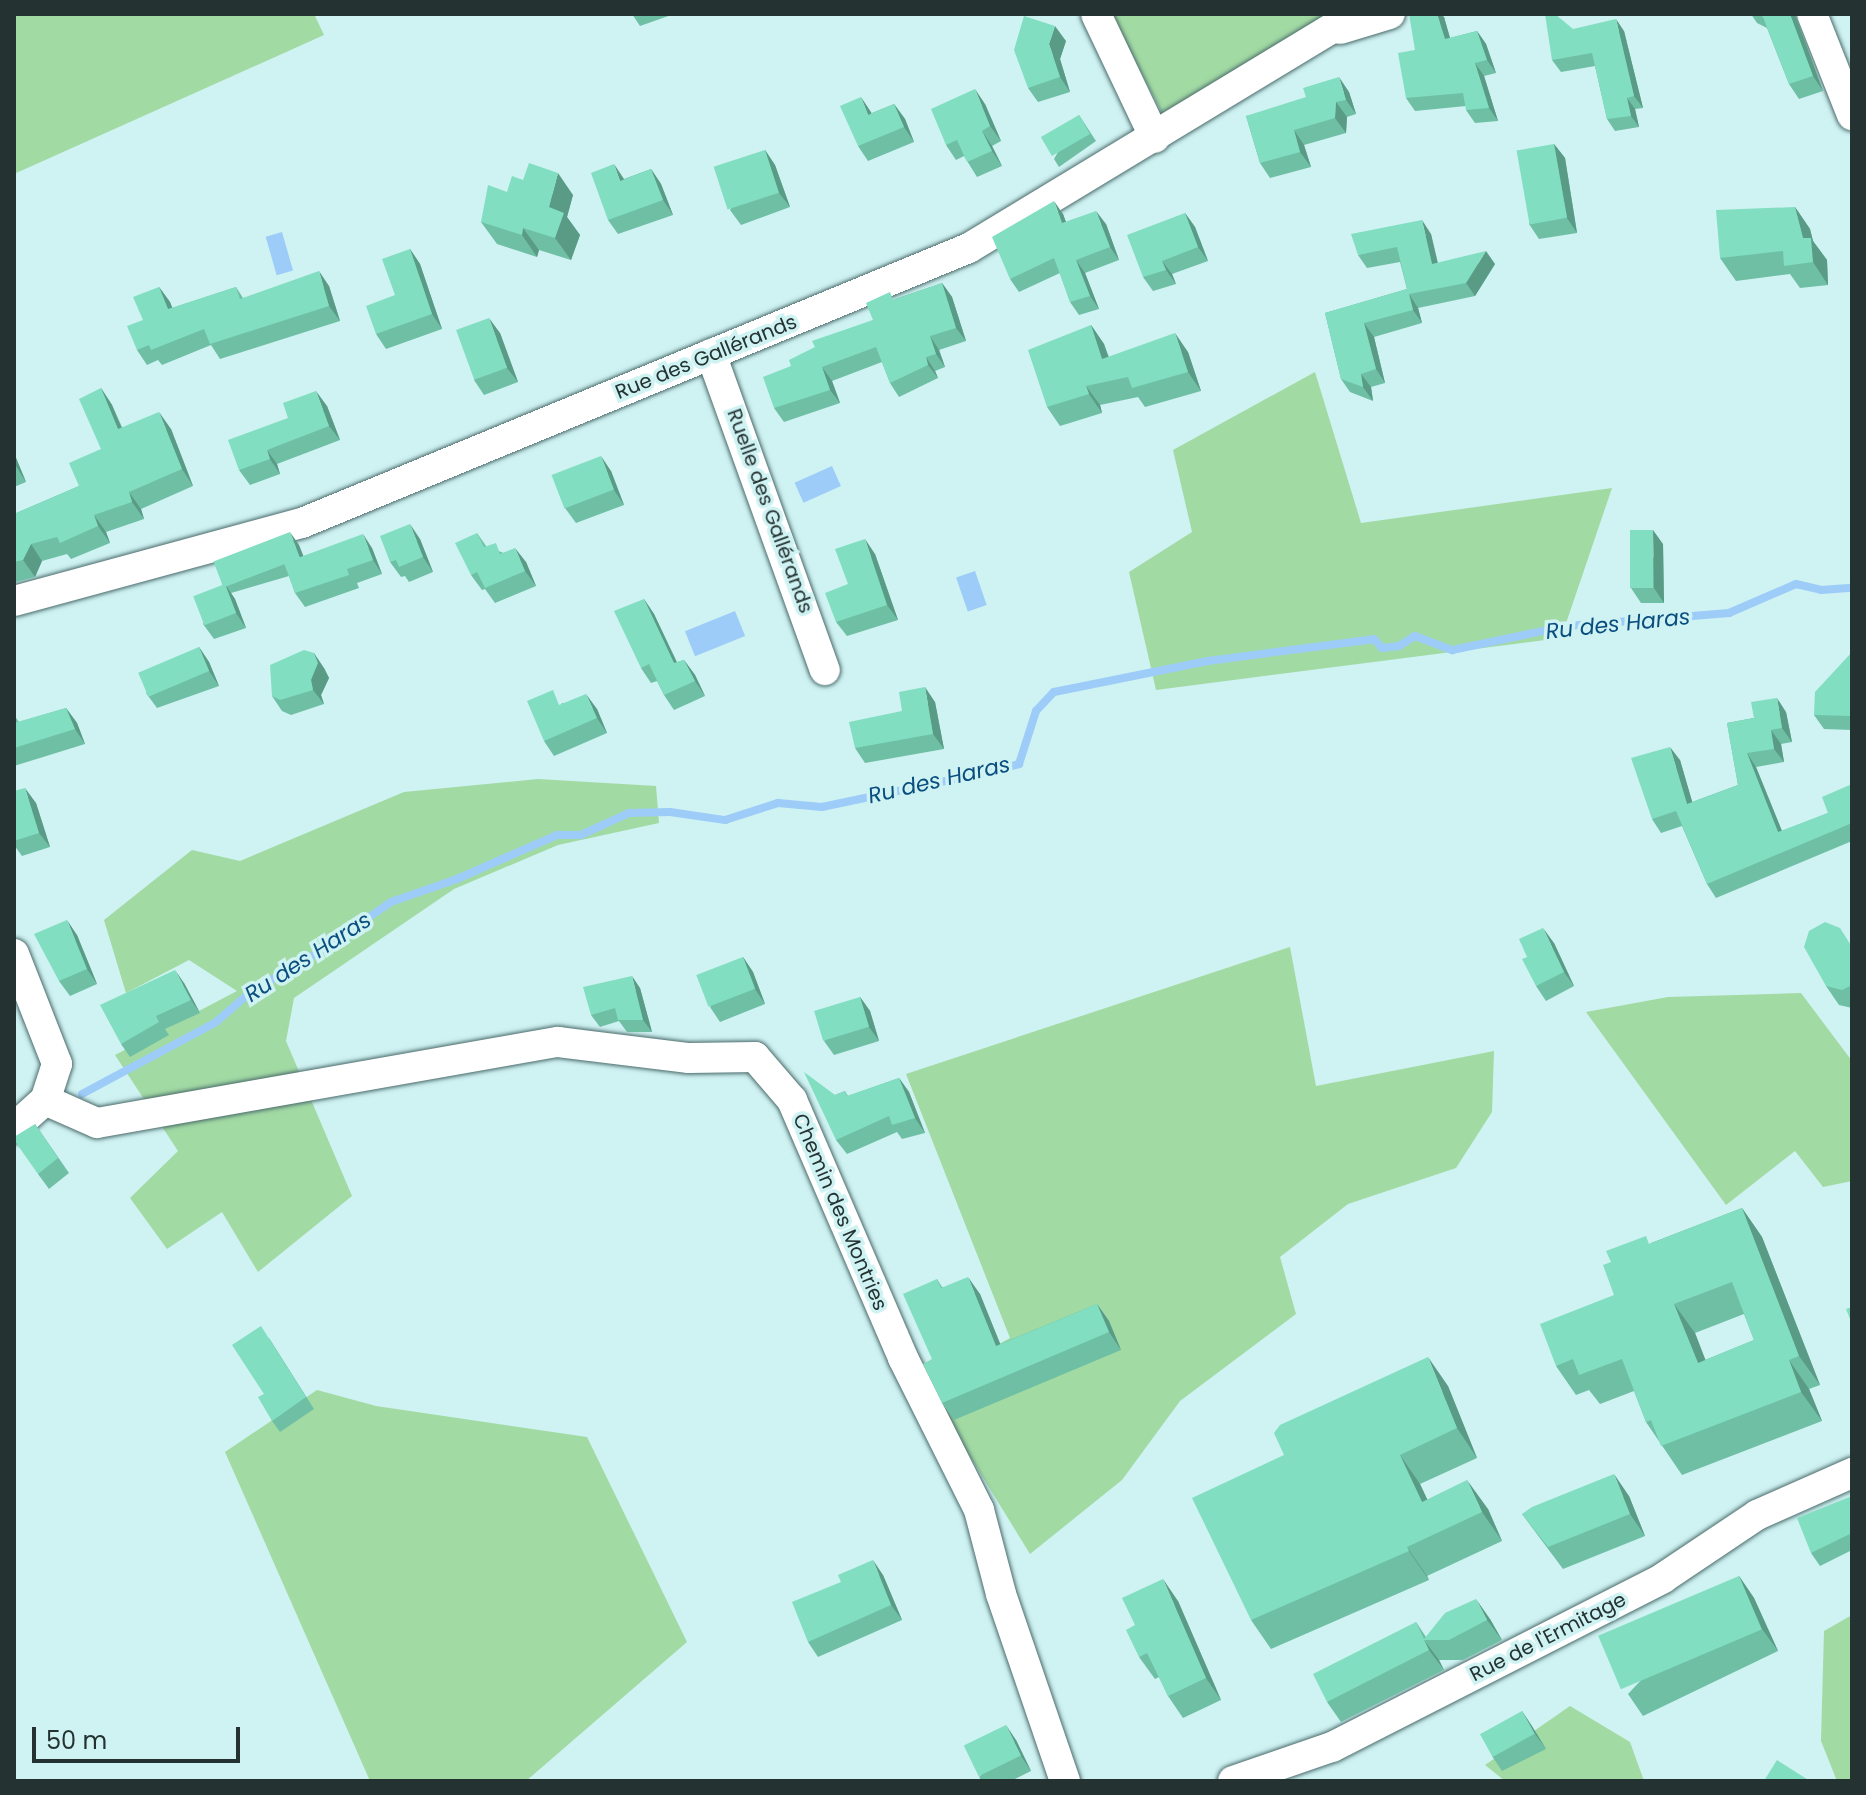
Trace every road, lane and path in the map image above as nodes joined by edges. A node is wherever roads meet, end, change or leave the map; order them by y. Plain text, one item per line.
1 (1096, 14) edge
2 (1356, 14) edge
3 (1390, 14) edge
4 (1812, 14) edge
5 (1322, 33) junction
6 (1852, 115) edge
7 (1155, 138) junction
8 (711, 354) junction
9 (14, 601) edge
10 (825, 670) dead end
11 (14, 954) edge
12 (45, 1100) junction
13 (14, 1128) edge
14 (1852, 1473) edge
15 (1065, 1781) edge
16 (1233, 1781) edge

1 - 7 street
2 - 5 street, Rue des Gallérands
3 - 5 street, Rue des Gallérands
4 - 6 street
5 - 7 street, Rue des Gallérands
7 - 8 street, Rue des Gallérands
8 - 9 street, Rue des Gallérands
8 - 10 street, Ruelle des Gallérands
11 - 12 street
12 - 13 street
12 - 15 street, Chemin des Montries
14 - 16 street, Rue de l'Ermitage

